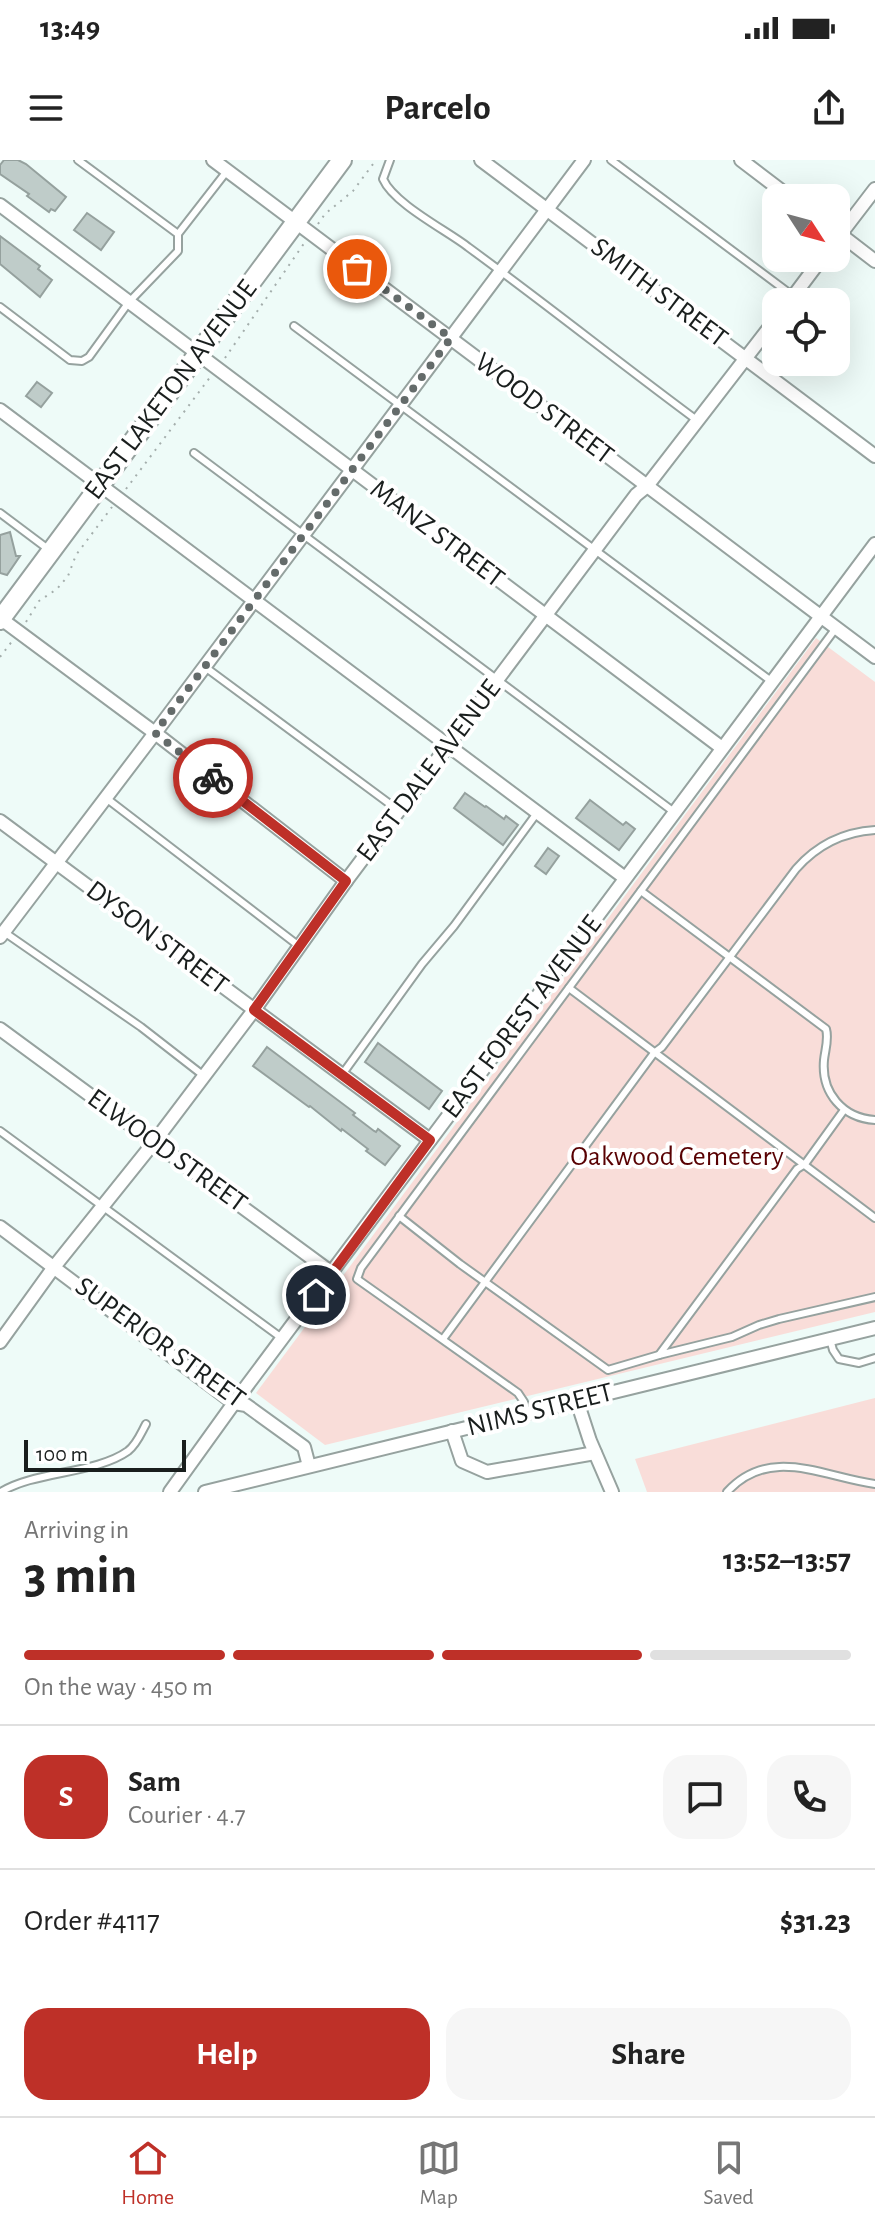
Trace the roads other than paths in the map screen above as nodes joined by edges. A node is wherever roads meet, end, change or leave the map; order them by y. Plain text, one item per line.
1 (78, 160) edge
2 (213, 160) edge
3 (342, 160) edge
4 (390, 160) edge
5 (481, 160) edge
6 (584, 160) edge
7 (611, 160) edge
8 (741, 160) edge
9 (227, 171) junction
10 (773, 184) edge
11 (875, 189) edge
12 (0, 205) edge
13 (547, 209) junction
14 (850, 219) edge
15 (295, 222) junction
16 (178, 234) junction
17 (850, 244) edge
18 (875, 261) edge
19 (500, 272) junction
20 (811, 272) edge
21 (777, 288) edge
22 (799, 288) edge
23 (129, 302) junction
24 (0, 307) edge
25 (294, 326) dead end
26 (451, 338) junction
27 (762, 338) edge
28 (199, 354) junction
29 (746, 359) junction
30 (401, 405) junction
31 (0, 410) edge
32 (698, 421) junction
33 (194, 453) dead end
34 (875, 456) edge
35 (352, 470) junction
36 (100, 486) junction
37 (647, 486) junction
38 (0, 513) edge
39 (304, 535) junction
40 (875, 544) edge
41 (595, 550) junction
42 (51, 551) junction
43 (254, 602) junction
44 (546, 616) junction
45 (820, 616) junction
46 (0, 619) edge
47 (836, 628) junction
48 (875, 657) edge
49 (205, 667) junction
50 (497, 681) junction
51 (771, 681) junction
52 (155, 733) junction
53 (447, 747) junction
54 (722, 748) junction
55 (106, 798) junction
56 (399, 811) junction
57 (674, 812) junction
58 (537, 813) junction
59 (0, 821) edge
60 (875, 830) edge
61 (57, 863) junction
62 (625, 878) junction
63 (346, 881) junction
64 (641, 891) junction
65 (2, 934) edge
66 (299, 946) junction
67 (729, 957) junction
68 (569, 988) junction
69 (254, 1010) junction
70 (0, 1029) edge
71 (654, 1053) junction
72 (204, 1076) junction
73 (341, 1076) junction
74 (844, 1110) junction
75 (875, 1120) edge
76 (0, 1131) edge
77 (430, 1140) junction
78 (155, 1141) junction
79 (805, 1164) junction
80 (103, 1206) junction
81 (399, 1216) junction
82 (875, 1218) edge
83 (0, 1227) edge
84 (54, 1267) junction
85 (332, 1273) junction
86 (484, 1281) junction
87 (875, 1297) edge
88 (875, 1328) edge
89 (1, 1337) edge
90 (283, 1339) junction
91 (443, 1339) junction
92 (830, 1339) junction
93 (659, 1355) junction
94 (875, 1358) edge
95 (577, 1401) junction
96 (234, 1403) junction
97 (527, 1413) junction
98 (146, 1424) dead end
99 (452, 1431) junction
100 (595, 1453) junction
101 (309, 1466) junction
102 (875, 1484) edge
103 (1, 1492) edge
104 (170, 1492) edge
105 (205, 1492) edge
106 (612, 1492) edge
107 (727, 1492) edge

1 - 16 lane
2 - 9 street, WOOD STREET
3 - 15 main road, EAST LAKETON AVENUE
4 - 19 lane
5 - 13 street, SMITH STREET
6 - 13 street
7 - 21 lane
8 - 10 street
9 - 15 street, WOOD STREET
9 - 16 lane
11 - 14 street
12 - 23 street, MANZ STREET
13 - 19 street
13 - 29 street, SMITH STREET
15 - 26 street, WOOD STREET
15 - 28 main road, EAST LAKETON AVENUE
16 - 23 lane
17 - 18 street
19 - 26 street
19 - 32 lane
20 - 22 street
23 - 24 lane
23 - 28 street, MANZ STREET
25 - 30 lane
26 - 30 street
26 - 37 street, WOOD STREET
27 - 29 street, EAST DALE AVENUE
28 - 35 street, MANZ STREET
28 - 36 main road, EAST LAKETON AVENUE
29 - 32 street, EAST DALE AVENUE
29 - 34 street, SMITH STREET
30 - 35 street
30 - 41 lane
31 - 36 street
32 - 37 street, EAST DALE AVENUE
33 - 39 lane
35 - 39 street
35 - 44 street, MANZ STREET
36 - 42 main road, EAST LAKETON AVENUE
36 - 43 street
37 - 41 street, EAST DALE AVENUE
37 - 45 street, WOOD STREET
38 - 42 lane
39 - 43 street
39 - 50 lane
40 - 45 street, EAST FOREST AVENUE
41 - 44 street, EAST DALE AVENUE
41 - 51 lane
42 - 46 main road, EAST LAKETON AVENUE
43 - 49 street
43 - 53 street
44 - 50 street, EAST DALE AVENUE
44 - 54 street, MANZ STREET
45 - 47 street, WOOD STREET
45 - 51 street, EAST FOREST AVENUE
46 - 52 street
47 - 48 street, WOOD STREET
47 - 64 lane
49 - 52 street
49 - 56 lane
50 - 53 street, EAST DALE AVENUE
50 - 57 lane
51 - 54 street, EAST FOREST AVENUE
52 - 55 street
52 - 63 street
53 - 56 street, EAST DALE AVENUE
53 - 58 street
54 - 57 street, EAST FOREST AVENUE
55 - 61 street
55 - 66 lane
56 - 63 street, EAST DALE AVENUE
57 - 62 street, EAST FOREST AVENUE
58 - 62 street
58 - 73 lane
59 - 61 street, DYSON STREET
60 - 67 lane
61 - 65 street
61 - 69 street, DYSON STREET
62 - 77 street, EAST FOREST AVENUE
63 - 66 street, EAST DALE AVENUE
64 - 67 lane
64 - 68 lane
65 - 72 lane
66 - 69 street, EAST DALE AVENUE
67 - 71 lane
67 - 74 lane
68 - 71 lane
68 - 81 lane
69 - 72 street, EAST DALE AVENUE
69 - 73 street, DYSON STREET
70 - 78 street, ELWOOD STREET
71 - 79 lane
71 - 86 lane
72 - 78 street, EAST DALE AVENUE
73 - 77 street, DYSON STREET
74 - 75 lane
74 - 79 lane
76 - 80 lane
77 - 85 street, EAST FOREST AVENUE
78 - 80 street, EAST DALE AVENUE
78 - 85 street, ELWOOD STREET
79 - 82 lane
79 - 93 lane
80 - 84 street, EAST DALE AVENUE
80 - 90 lane
81 - 86 lane
81 - 91 lane
83 - 84 street, SUPERIOR STREET
84 - 89 street, EAST DALE AVENUE
84 - 96 street, SUPERIOR STREET
85 - 90 street, EAST FOREST AVENUE
86 - 91 lane
86 - 93 lane
87 - 93 lane
88 - 92 street, NIMS STREET
90 - 96 street, EAST FOREST AVENUE
91 - 97 lane
92 - 94 lane
92 - 95 street, NIMS STREET
95 - 97 street, NIMS STREET
95 - 100 street
96 - 101 street, SUPERIOR STREET
96 - 104 street, EAST FOREST AVENUE
97 - 99 street, NIMS STREET
98 - 103 lane
99 - 100 street
99 - 101 street, NIMS STREET
100 - 106 street
101 - 105 street, NIMS STREET
102 - 107 lane

